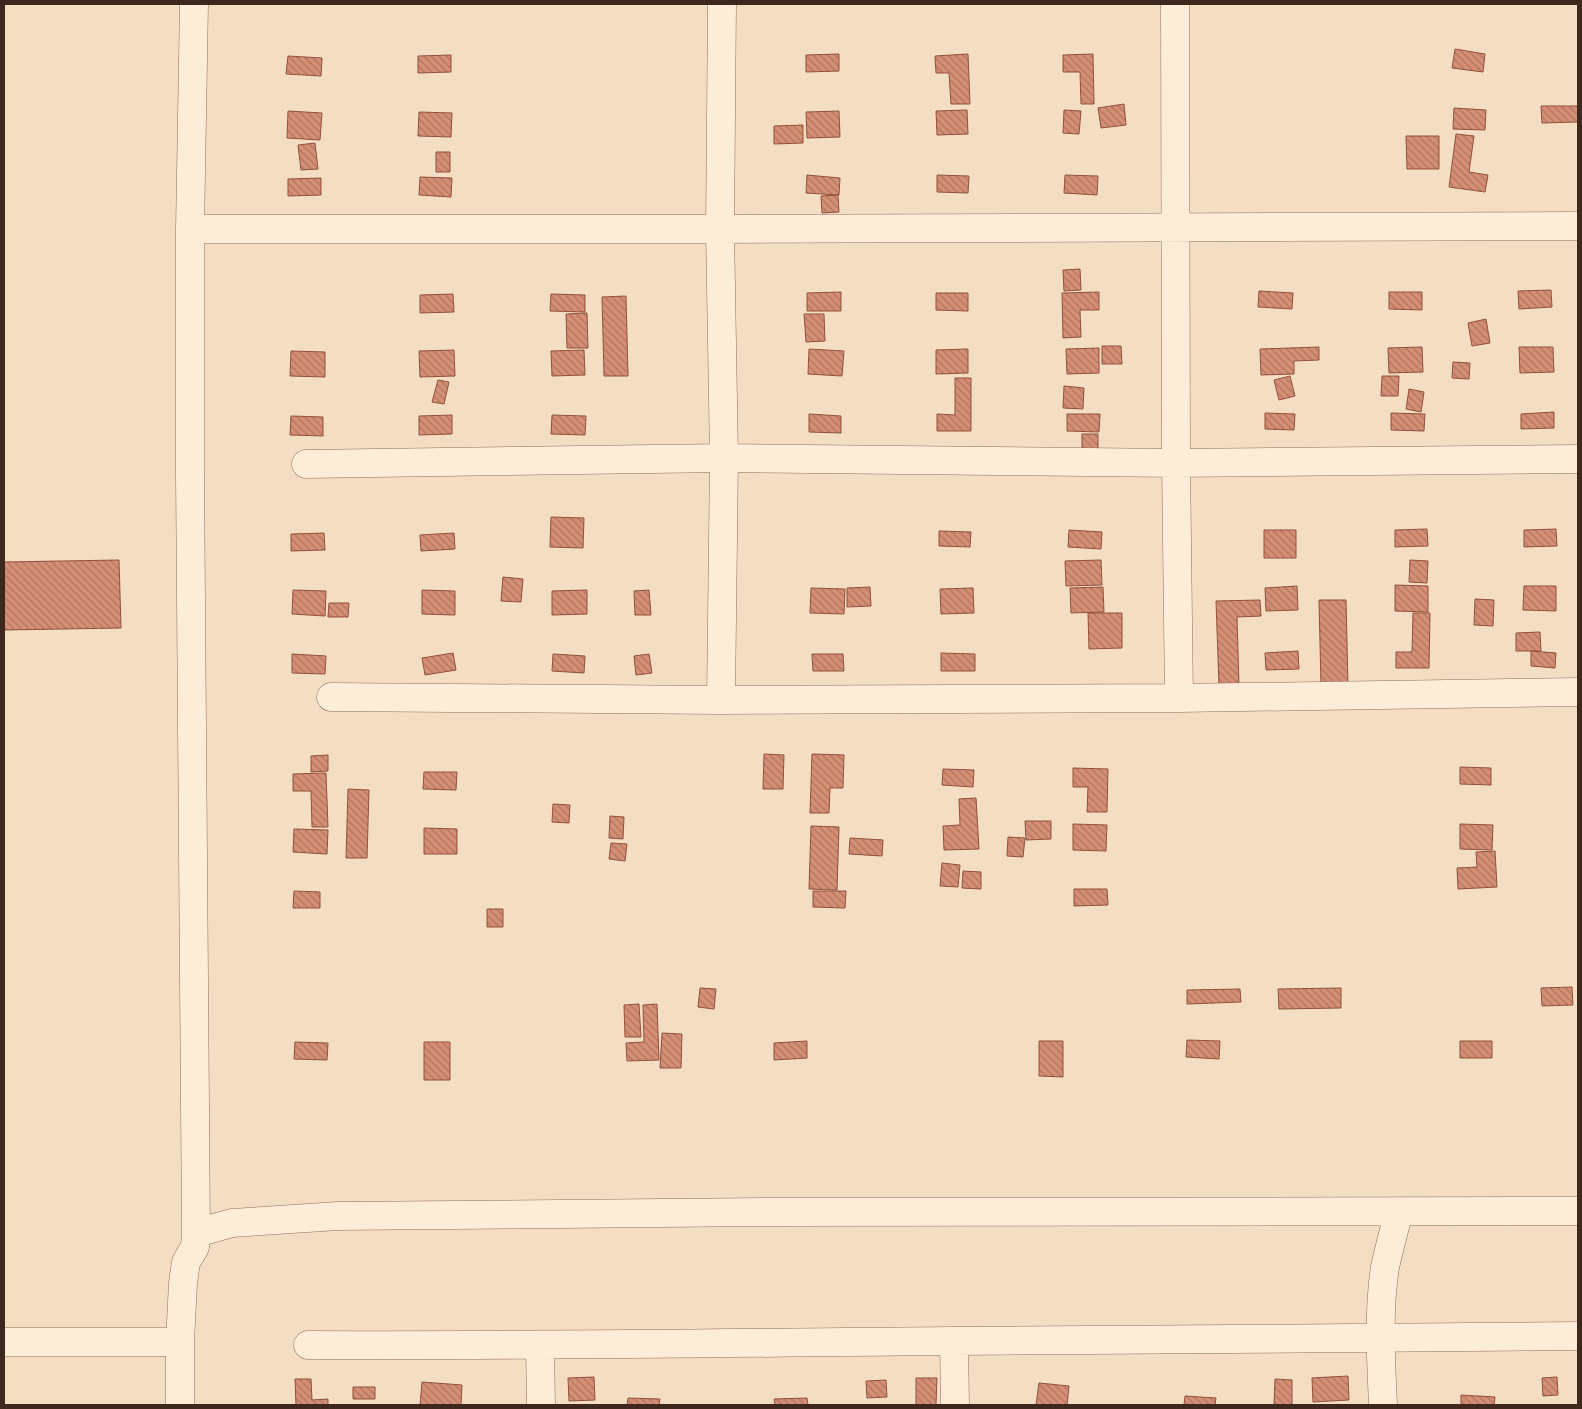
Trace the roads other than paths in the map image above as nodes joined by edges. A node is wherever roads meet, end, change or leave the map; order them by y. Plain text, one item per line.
1 (194, 4) edge
2 (722, 4) edge
3 (1175, 4) edge
4 (1578, 226) edge
5 (1175, 227) junction
6 (190, 229) junction
7 (720, 229) junction
8 (724, 458) junction
9 (1578, 459) edge
10 (1176, 463) junction
11 (306, 464) dead end
12 (1578, 692) edge
13 (331, 697) dead end
14 (1180, 698) junction
15 (721, 700) junction
16 (1578, 1211) edge
17 (1399, 1212) junction
18 (196, 1232) junction
19 (1578, 1336) edge
20 (1381, 1339) junction
21 (954, 1341) junction
22 (4, 1342) edge
23 (180, 1342) junction
24 (308, 1346) dead end
25 (540, 1346) junction
26 (180, 1405) edge
27 (541, 1405) edge
28 (955, 1405) edge
29 (1383, 1405) edge

1 - 6 street
2 - 7 street
3 - 5 street
4 - 5 street
5 - 7 street
5 - 10 street
6 - 7 street
6 - 18 street
7 - 8 street
8 - 10 street
8 - 11 street
8 - 15 street
9 - 10 street
10 - 14 street
12 - 14 street
13 - 15 street
14 - 15 street
16 - 17 street
17 - 18 street
17 - 20 street
18 - 23 street
19 - 20 street
20 - 21 street
20 - 29 street
21 - 25 street
21 - 28 street
22 - 23 street
23 - 26 street
24 - 25 street
25 - 27 street

